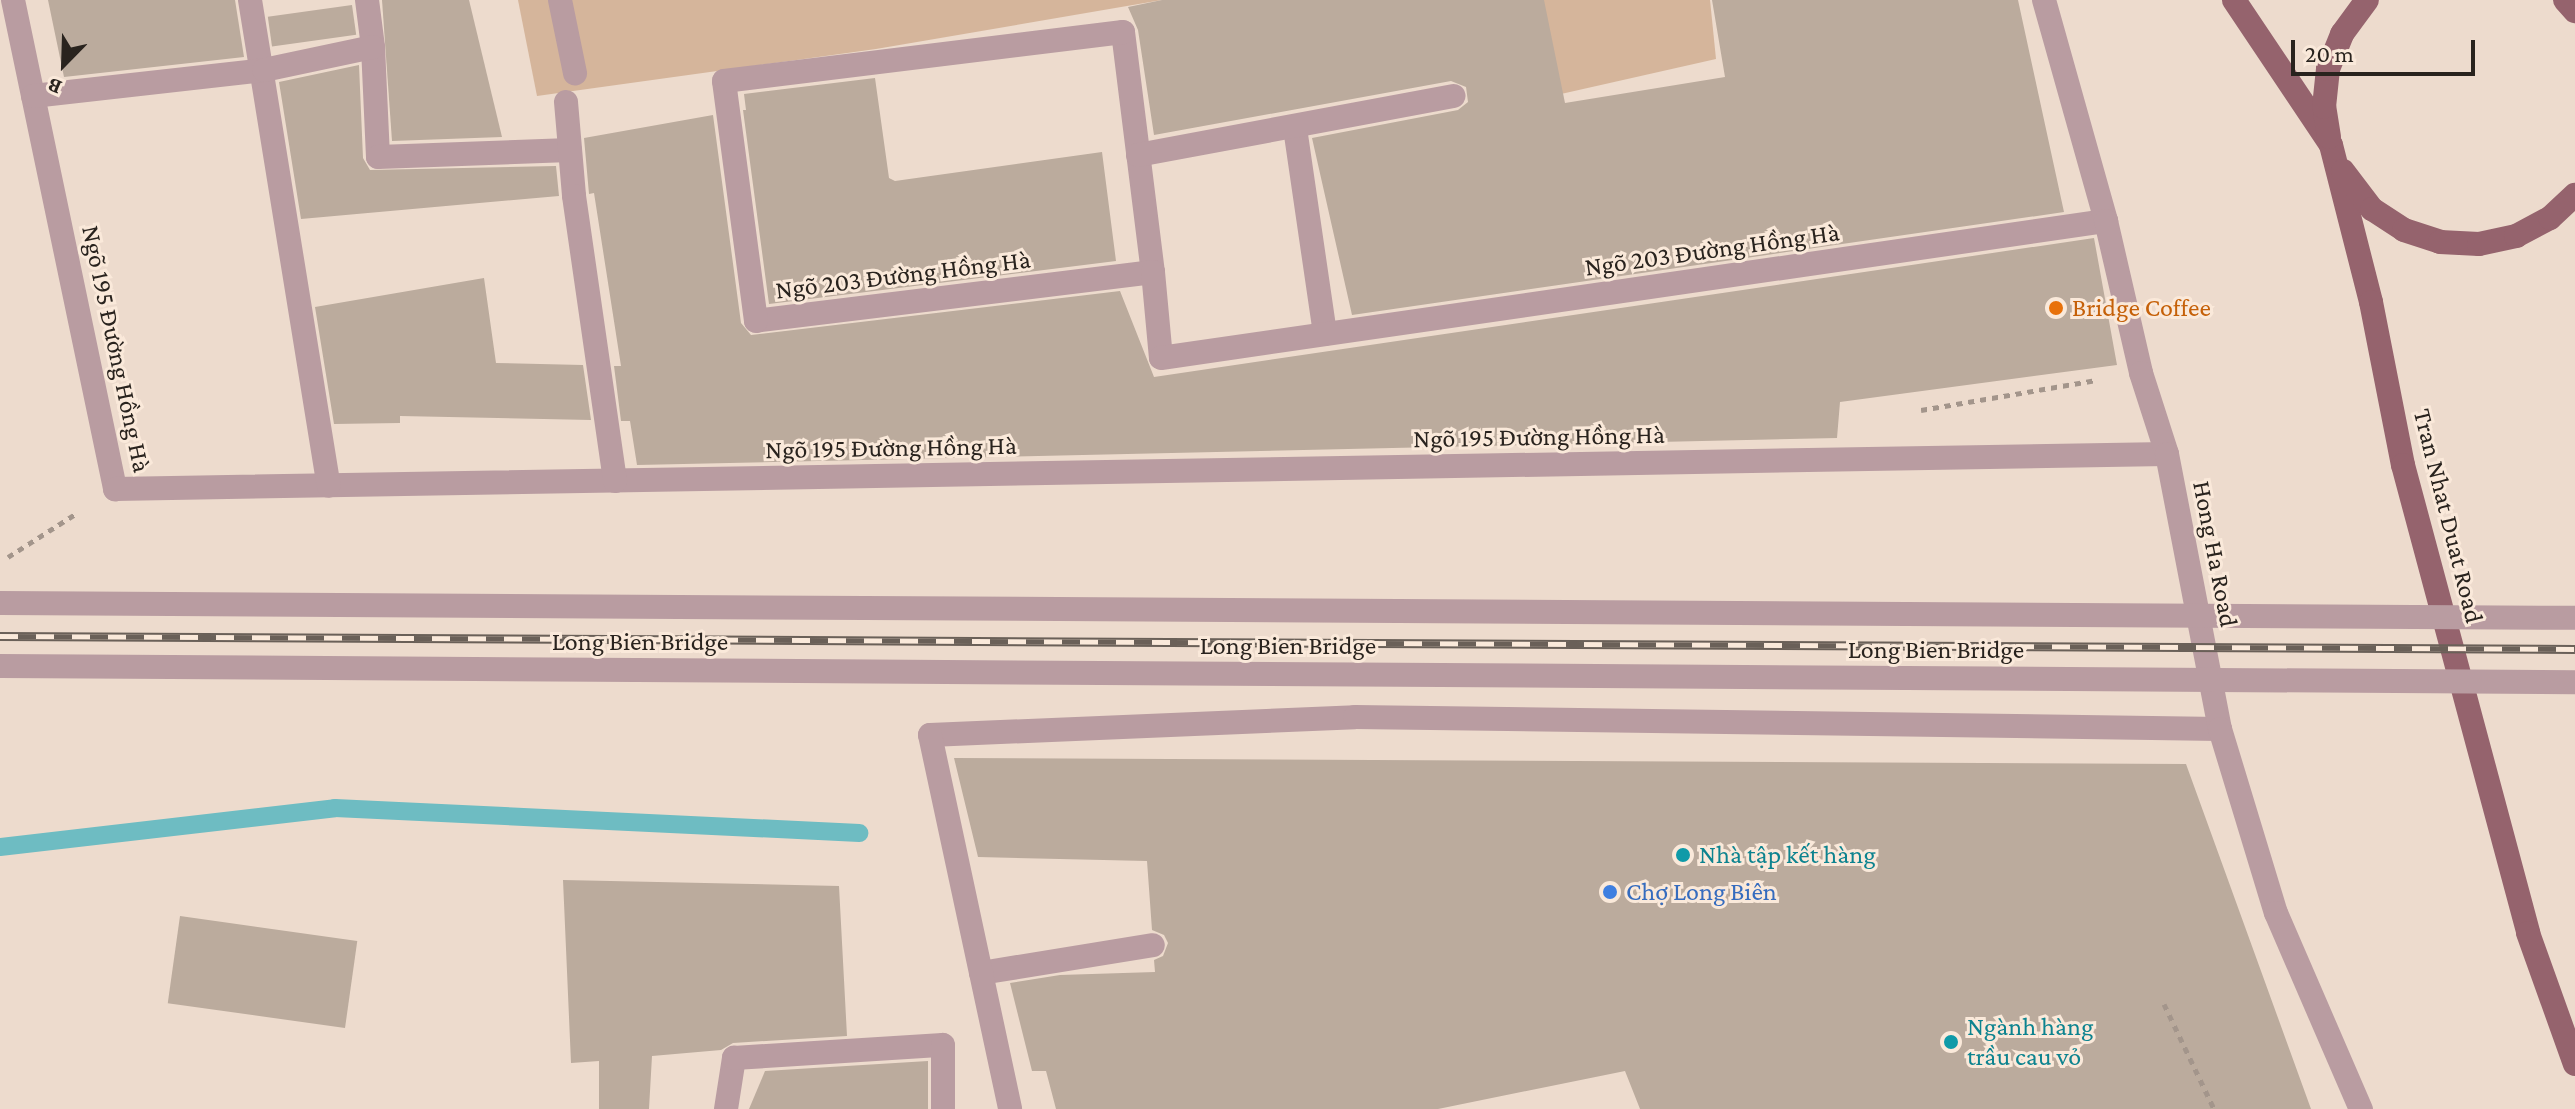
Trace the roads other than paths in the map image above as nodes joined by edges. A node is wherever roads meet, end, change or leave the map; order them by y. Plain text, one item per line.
1 (13, 0) edge
2 (250, 0) edge
3 (367, 0) edge
4 (560, 0) edge
5 (2044, 0) edge
6 (2234, 0) edge
7 (2367, 0) edge
8 (2565, 0) edge
9 (2575, 11) edge
10 (373, 47) junction
11 (264, 70) junction
12 (575, 73) dead end
13 (33, 96) junction
14 (1454, 96) dead end
15 (566, 102) dead end
16 (1295, 128) junction
17 (2331, 145) junction
18 (570, 150) junction
19 (1138, 155) junction
20 (2575, 195) edge
21 (2106, 221) junction
22 (1153, 272) junction
23 (1325, 334) junction
24 (2167, 454) junction
25 (615, 481) junction
26 (329, 486) junction
27 (0, 603) edge
28 (2575, 618) edge
29 (0, 666) edge
30 (2575, 682) edge
31 (2220, 729) junction
32 (1153, 945) dead end
33 (981, 973) junction
34 (2575, 1064) edge
35 (726, 1109) edge
36 (943, 1109) edge
37 (1010, 1109) edge
38 (2361, 1109) edge

1 - 13 street, Ngõ 195 Đường Hồng Hà
2 - 11 street
3 - 10 street
4 - 12 street
5 - 21 street, Hong Ha Road
6 - 17 main road, Tran Nhat Duat Road
7 - 17 main road
8 - 9 main road
10 - 11 street
10 - 18 street
11 - 13 street
11 - 26 street
13 - 26 street, Ngõ 195 Đường Hồng Hà
14 - 16 street
15 - 18 street
16 - 19 street
16 - 23 street
17 - 20 main road
17 - 34 main road, Tran Nhat Duat Road
18 - 25 street
19 - 22 street, Ngõ 203 Đường Hồng Hà
19 - 22 street, Ngõ 203 Đường Hồng Hà
21 - 23 street, Ngõ 203 Đường Hồng Hà
21 - 24 street, Hong Ha Road
22 - 23 street, Ngõ 203 Đường Hồng Hà
24 - 25 street, Ngõ 195 Đường Hồng Hà
24 - 31 street, Hong Ha Road
25 - 26 street, Ngõ 195 Đường Hồng Hà
27 - 28 street, Long Bien Bridge, bridge
29 - 30 street, Long Bien Bridge, bridge
31 - 33 street
31 - 38 street, Hong Ha Road
32 - 33 street
33 - 37 street
35 - 36 street

